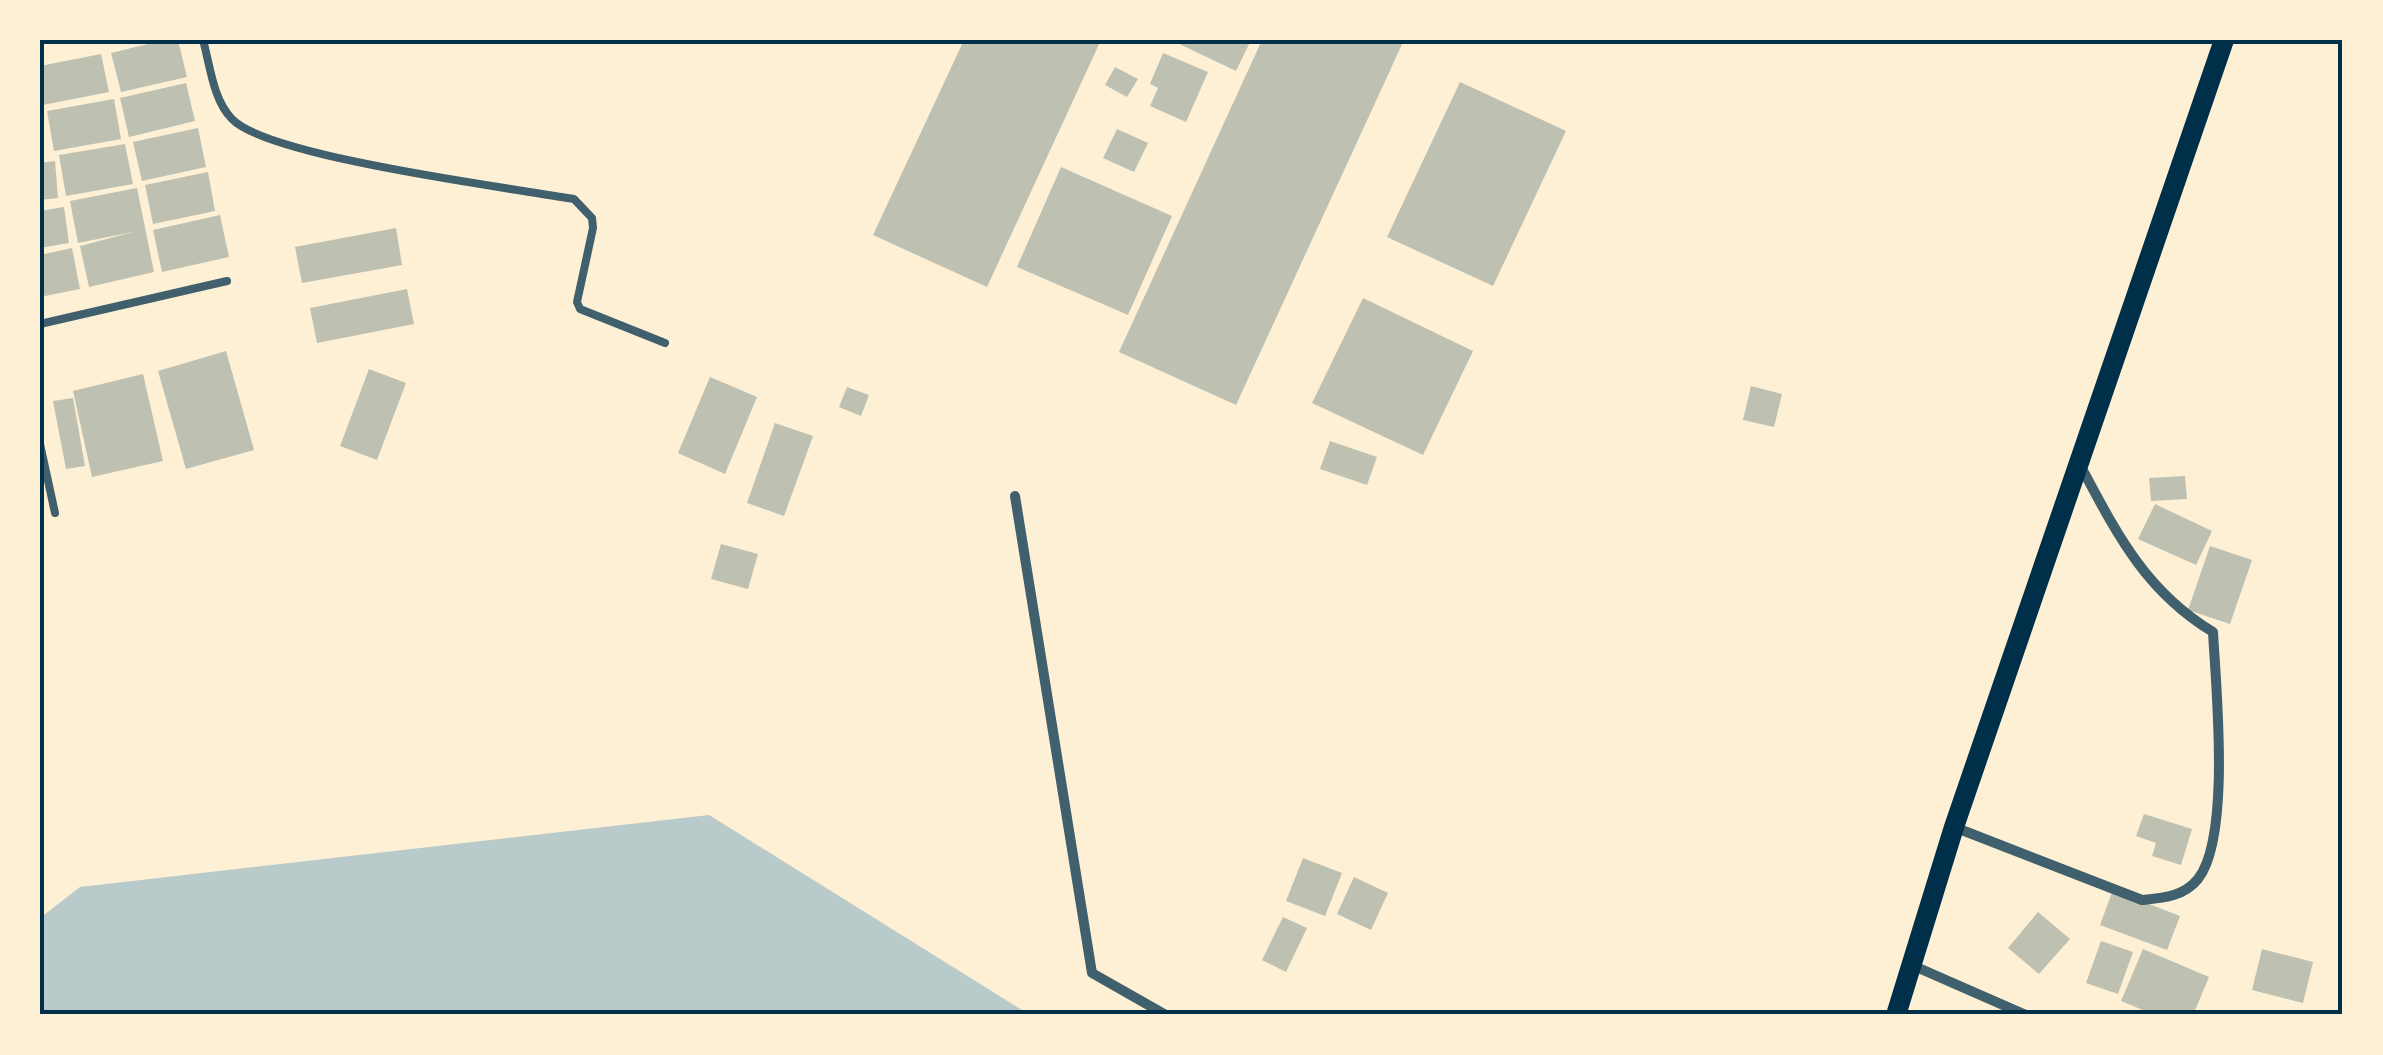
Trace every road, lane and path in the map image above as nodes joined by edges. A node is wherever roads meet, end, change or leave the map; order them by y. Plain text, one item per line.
1 (203, 40) edge
2 (2224, 40) edge
3 (227, 281) dead end
4 (40, 324) edge
5 (665, 343) dead end
6 (40, 444) edge
7 (2079, 463) junction
8 (1015, 496) dead end
9 (55, 513) dead end
10 (1954, 827) junction
11 (1914, 966) junction
12 (1166, 1015) edge
13 (1896, 1015) edge
14 (2026, 1015) edge

1 - 5 lane
2 - 7 main road
3 - 4 lane
6 - 9 lane
7 - 10 main road
7 - 10 street
8 - 12 street
10 - 11 main road
11 - 13 main road
11 - 14 street

